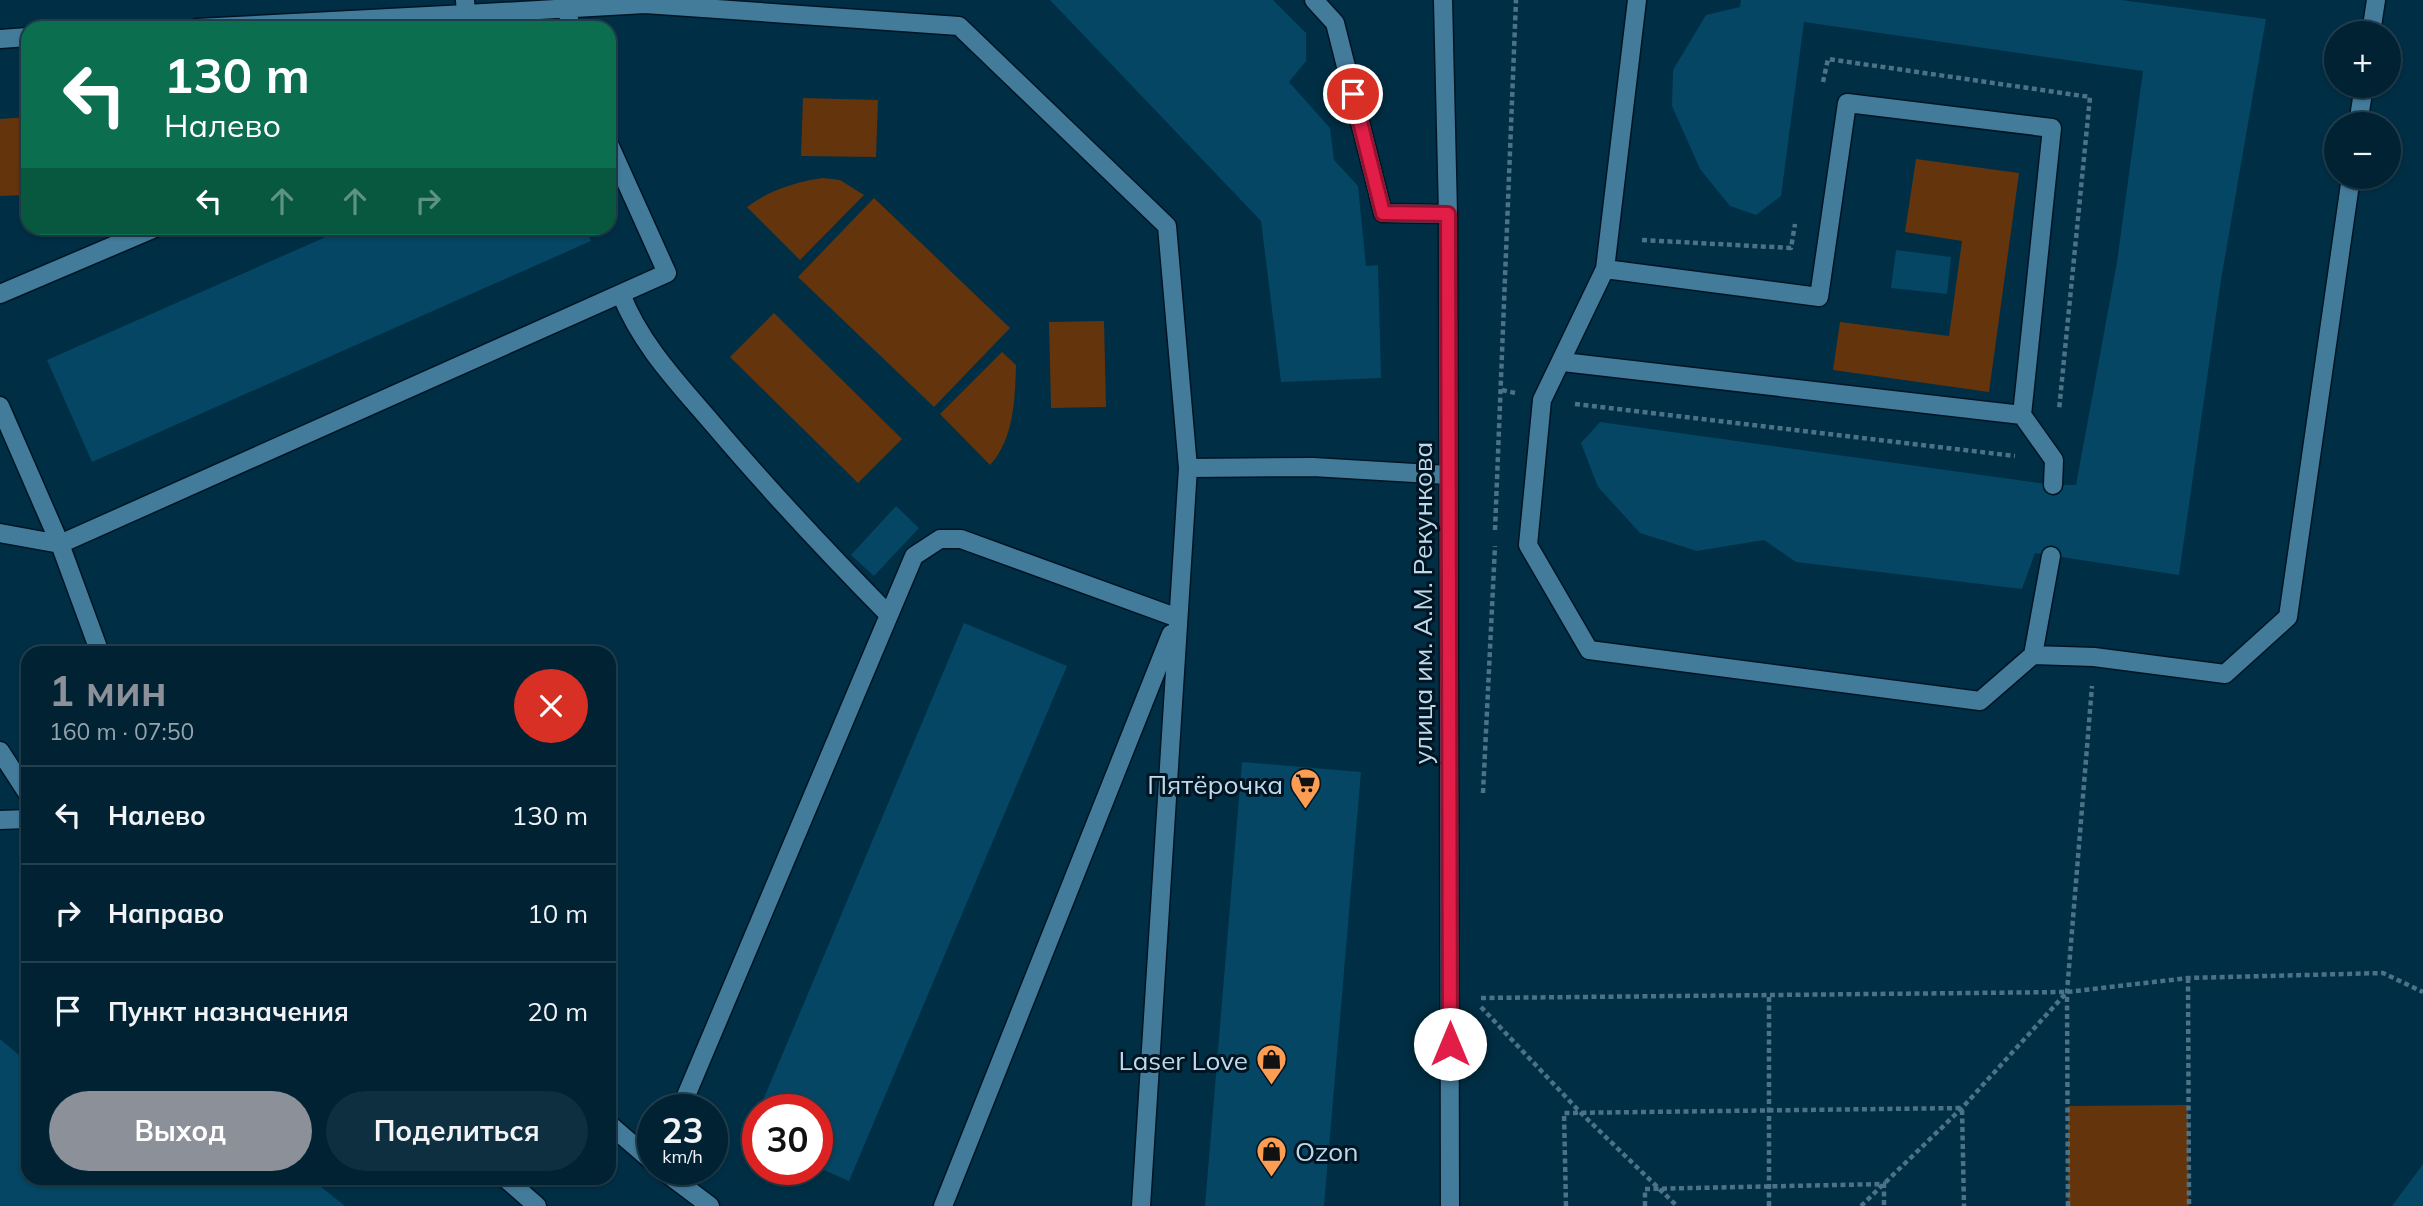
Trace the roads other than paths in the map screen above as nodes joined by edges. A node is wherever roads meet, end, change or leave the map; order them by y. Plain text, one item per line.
1 (1314, 0) edge
2 (1443, 0) edge
3 (1637, 0) edge
4 (2376, 0) edge
5 (645, 2) edge
6 (570, 6) junction
7 (465, 7) edge
8 (286, 21) edge
9 (569, 21) edge
10 (2373, 21) edge
11 (21, 38) edge
12 (0, 39) edge
13 (616, 160) edge
14 (2349, 189) edge
15 (1448, 214) junction
16 (139, 235) edge
17 (1605, 269) junction
18 (621, 294) junction
19 (0, 295) edge
20 (1563, 362) junction
21 (0, 407) edge
22 (2022, 415) junction
23 (1188, 468) junction
24 (1448, 474) junction
25 (2053, 485) dead end
26 (0, 533) edge
27 (60, 544) junction
28 (2050, 556) dead end
29 (888, 614) junction
30 (1178, 618) junction
31 (97, 646) edge
32 (2033, 655) junction
33 (0, 751) edge
34 (21, 783) edge
35 (21, 819) edge
36 (0, 820) edge
37 (687, 1094) edge
38 (616, 1130) edge
39 (637, 1148) edge
40 (513, 1185) edge
41 (682, 1185) edge
42 (537, 1206) edge
43 (710, 1206) edge
44 (943, 1206) edge
45 (1141, 1206) edge
46 (1450, 1206) edge

1 - 15 street
2 - 15 street, улица им. А.М. Рекункова
3 - 17 street
4 - 10 street
5 - 6 street
5 - 23 street
6 - 7 street
6 - 9 street
7 - 8 street
11 - 12 street
13 - 18 street
14 - 32 street
15 - 24 street, улица им. А.М. Рекункова
16 - 19 street
17 - 20 street
17 - 22 street
18 - 27 street
18 - 29 street
20 - 22 street
20 - 32 street
21 - 27 street
22 - 25 street
23 - 24 street
23 - 30 street
24 - 46 street, улица им. А.М. Рекункова
26 - 27 street
27 - 31 street
28 - 32 street
29 - 30 street
29 - 37 street
30 - 44 street
30 - 45 street
33 - 34 street
35 - 36 street
38 - 39 street
40 - 42 street
41 - 43 street

